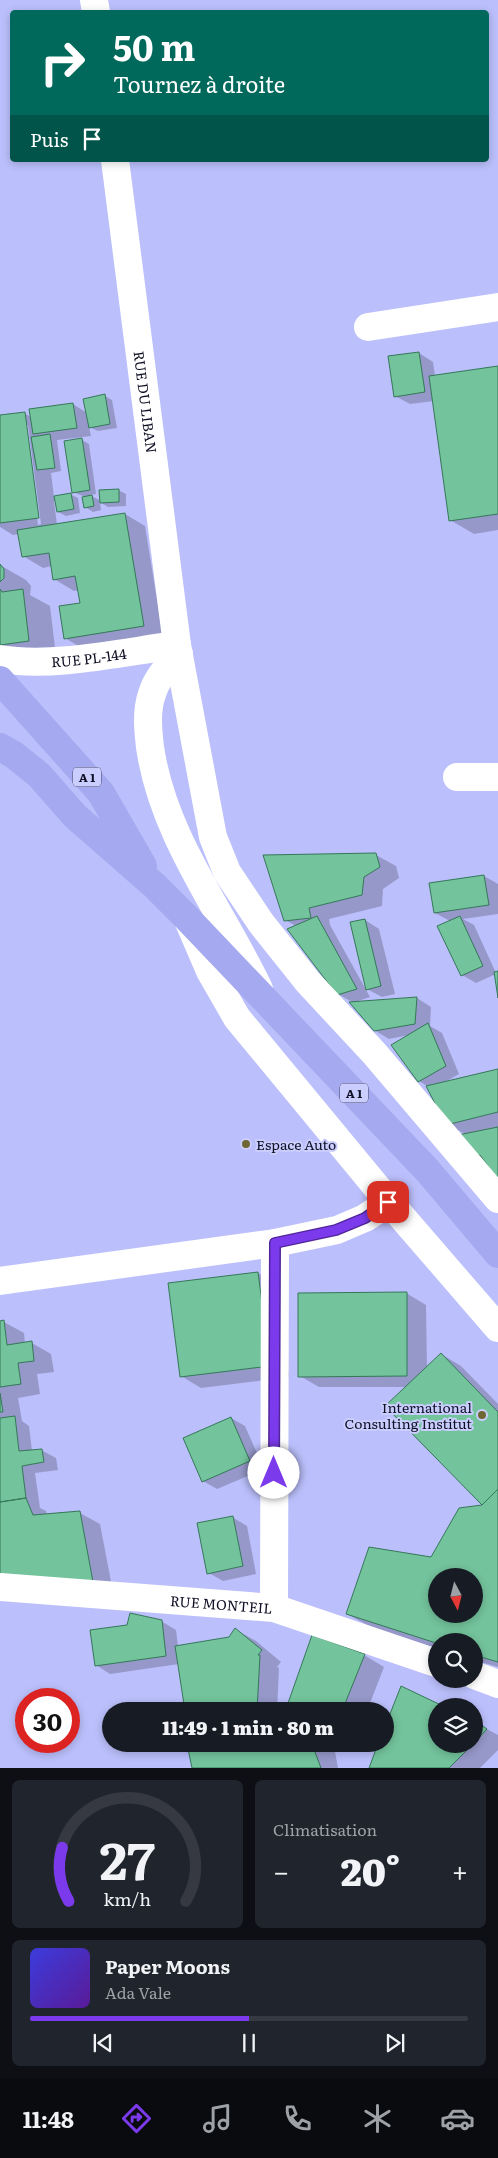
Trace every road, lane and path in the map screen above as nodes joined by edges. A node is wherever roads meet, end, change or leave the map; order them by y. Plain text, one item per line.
1 (115, 162) edge
2 (498, 307) edge
3 (368, 327) dead end
4 (178, 649) junction
5 (0, 659) edge
6 (0, 680) edge
7 (0, 747) edge
8 (457, 777) dead end
9 (498, 777) edge
10 (155, 886) junction
11 (186, 916) junction
12 (262, 995) junction
13 (498, 1199) edge
14 (388, 1202) junction
15 (275, 1243) junction
16 (498, 1254) edge
17 (0, 1281) edge
18 (498, 1328) edge
19 (0, 1587) edge
20 (274, 1608) junction
21 (428, 1660) edge
22 (483, 1678) edge
23 (498, 1684) edge

1 - 4 street, RUE DU LIBAN
2 - 3 street
4 - 5 street, RUE PL-144
4 - 12 street
4 - 13 street, RUE DU LIBAN
6 - 10 highway, A 1
7 - 10 highway, A 1
8 - 9 street
10 - 11 highway, A 1
11 - 12 highway, A 1
11 - 14 street
12 - 16 highway, A 1
14 - 15 street
14 - 18 street
15 - 17 street
15 - 20 street
19 - 20 street, RUE MONTEIL
20 - 21 street, RUE MONTEIL
22 - 23 street

